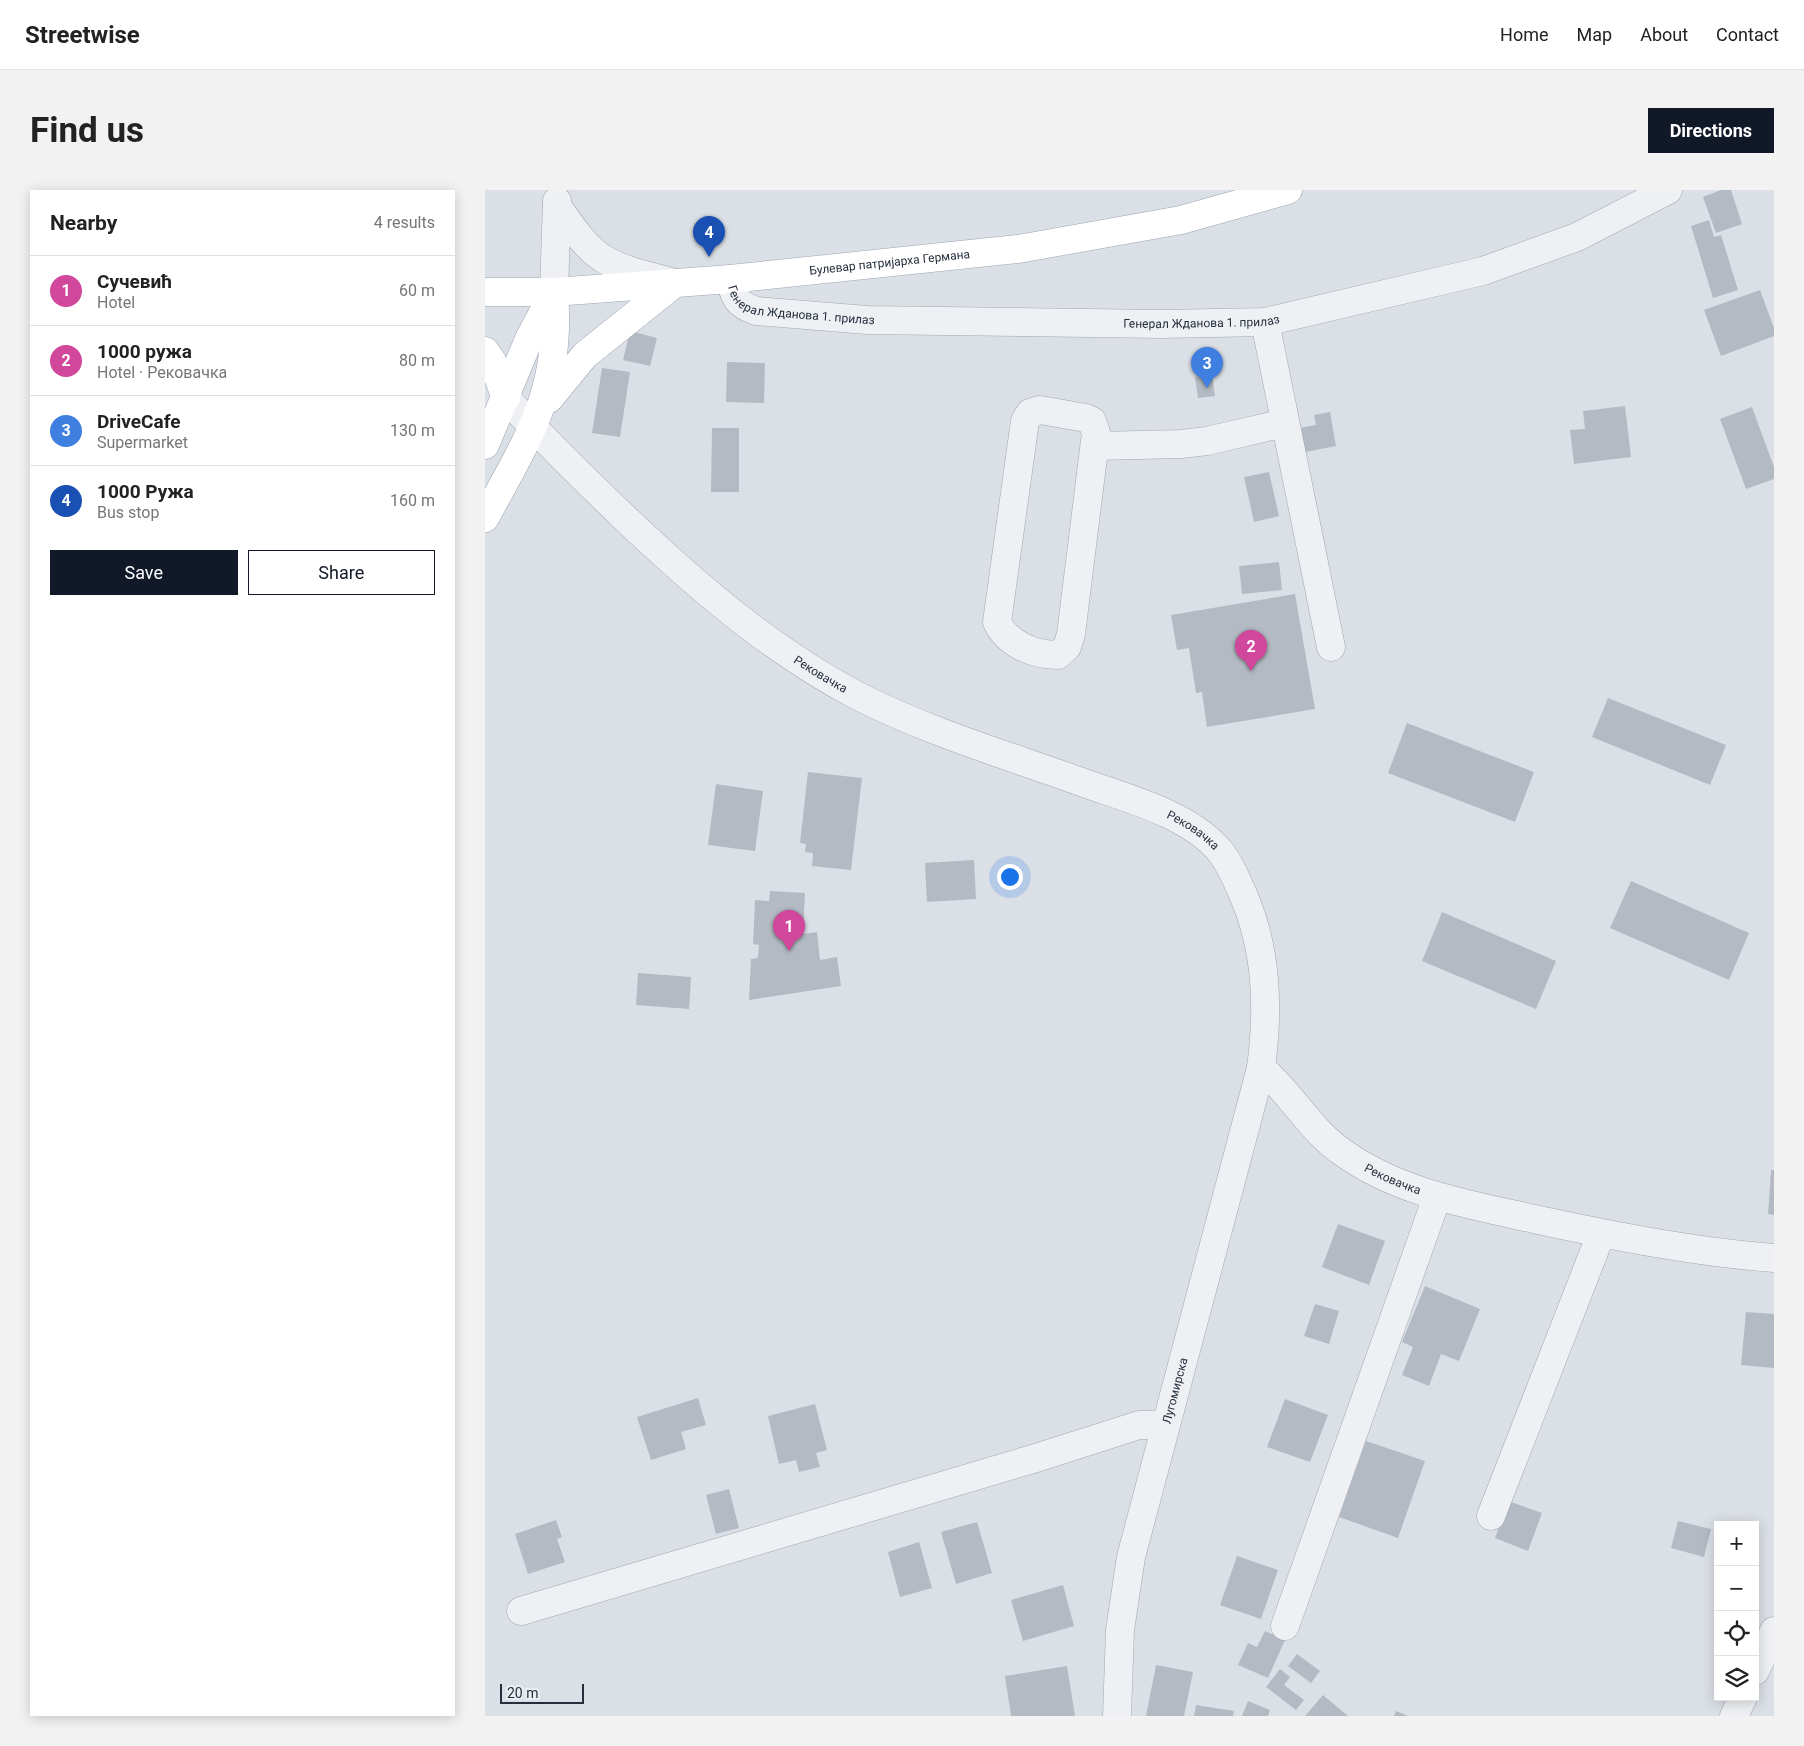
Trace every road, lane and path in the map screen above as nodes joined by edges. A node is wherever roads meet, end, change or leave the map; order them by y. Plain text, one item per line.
1 (1288, 190) edge
2 (1668, 190) edge
3 (557, 198) edge
4 (730, 279) junction
5 (675, 283) junction
6 (485, 292) edge
7 (554, 292) junction
8 (1265, 322) junction
9 (485, 351) edge
10 (506, 398) junction
11 (537, 419) junction
12 (1284, 423) junction
13 (485, 445) edge
14 (1096, 446) junction
15 (485, 518) edge
16 (1331, 648) dead end
17 (1261, 1068) junction
18 (1437, 1197) junction
19 (1601, 1234) junction
20 (1774, 1258) edge
21 (1166, 1425) junction
22 (1491, 1516) dead end
23 (521, 1611) dead end
24 (1285, 1626) dead end
25 (1774, 1631) edge
26 (1759, 1663) edge
27 (1741, 1701) edge
28 (1117, 1716) edge
29 (1734, 1716) edge

1 - 4 main road, Булевар патријарха Германа
2 - 8 street, Генерал Жданова 1. прилаз
3 - 5 street
3 - 7 street
4 - 5 main road, Булевар патријарха Германа
4 - 8 street, Генерал Жданова 1. прилаз
5 - 7 main road, Булевар патријарха Германа
5 - 11 main road
6 - 7 main road, Булевар патријарха Германа
7 - 10 main road
7 - 11 main road
8 - 12 street
9 - 10 main road
10 - 11 street, Рековачка
10 - 13 main road
11 - 15 main road
11 - 17 street, Рековачка
12 - 14 street
12 - 16 street
14 - 14 street
17 - 18 street, Рековачка
17 - 21 street, Лугомирска
18 - 19 street, Рековачка
18 - 24 street
19 - 20 street, Рековачка
19 - 22 street
21 - 23 street
21 - 28 street, Лугомирска
25 - 26 street
27 - 29 street

